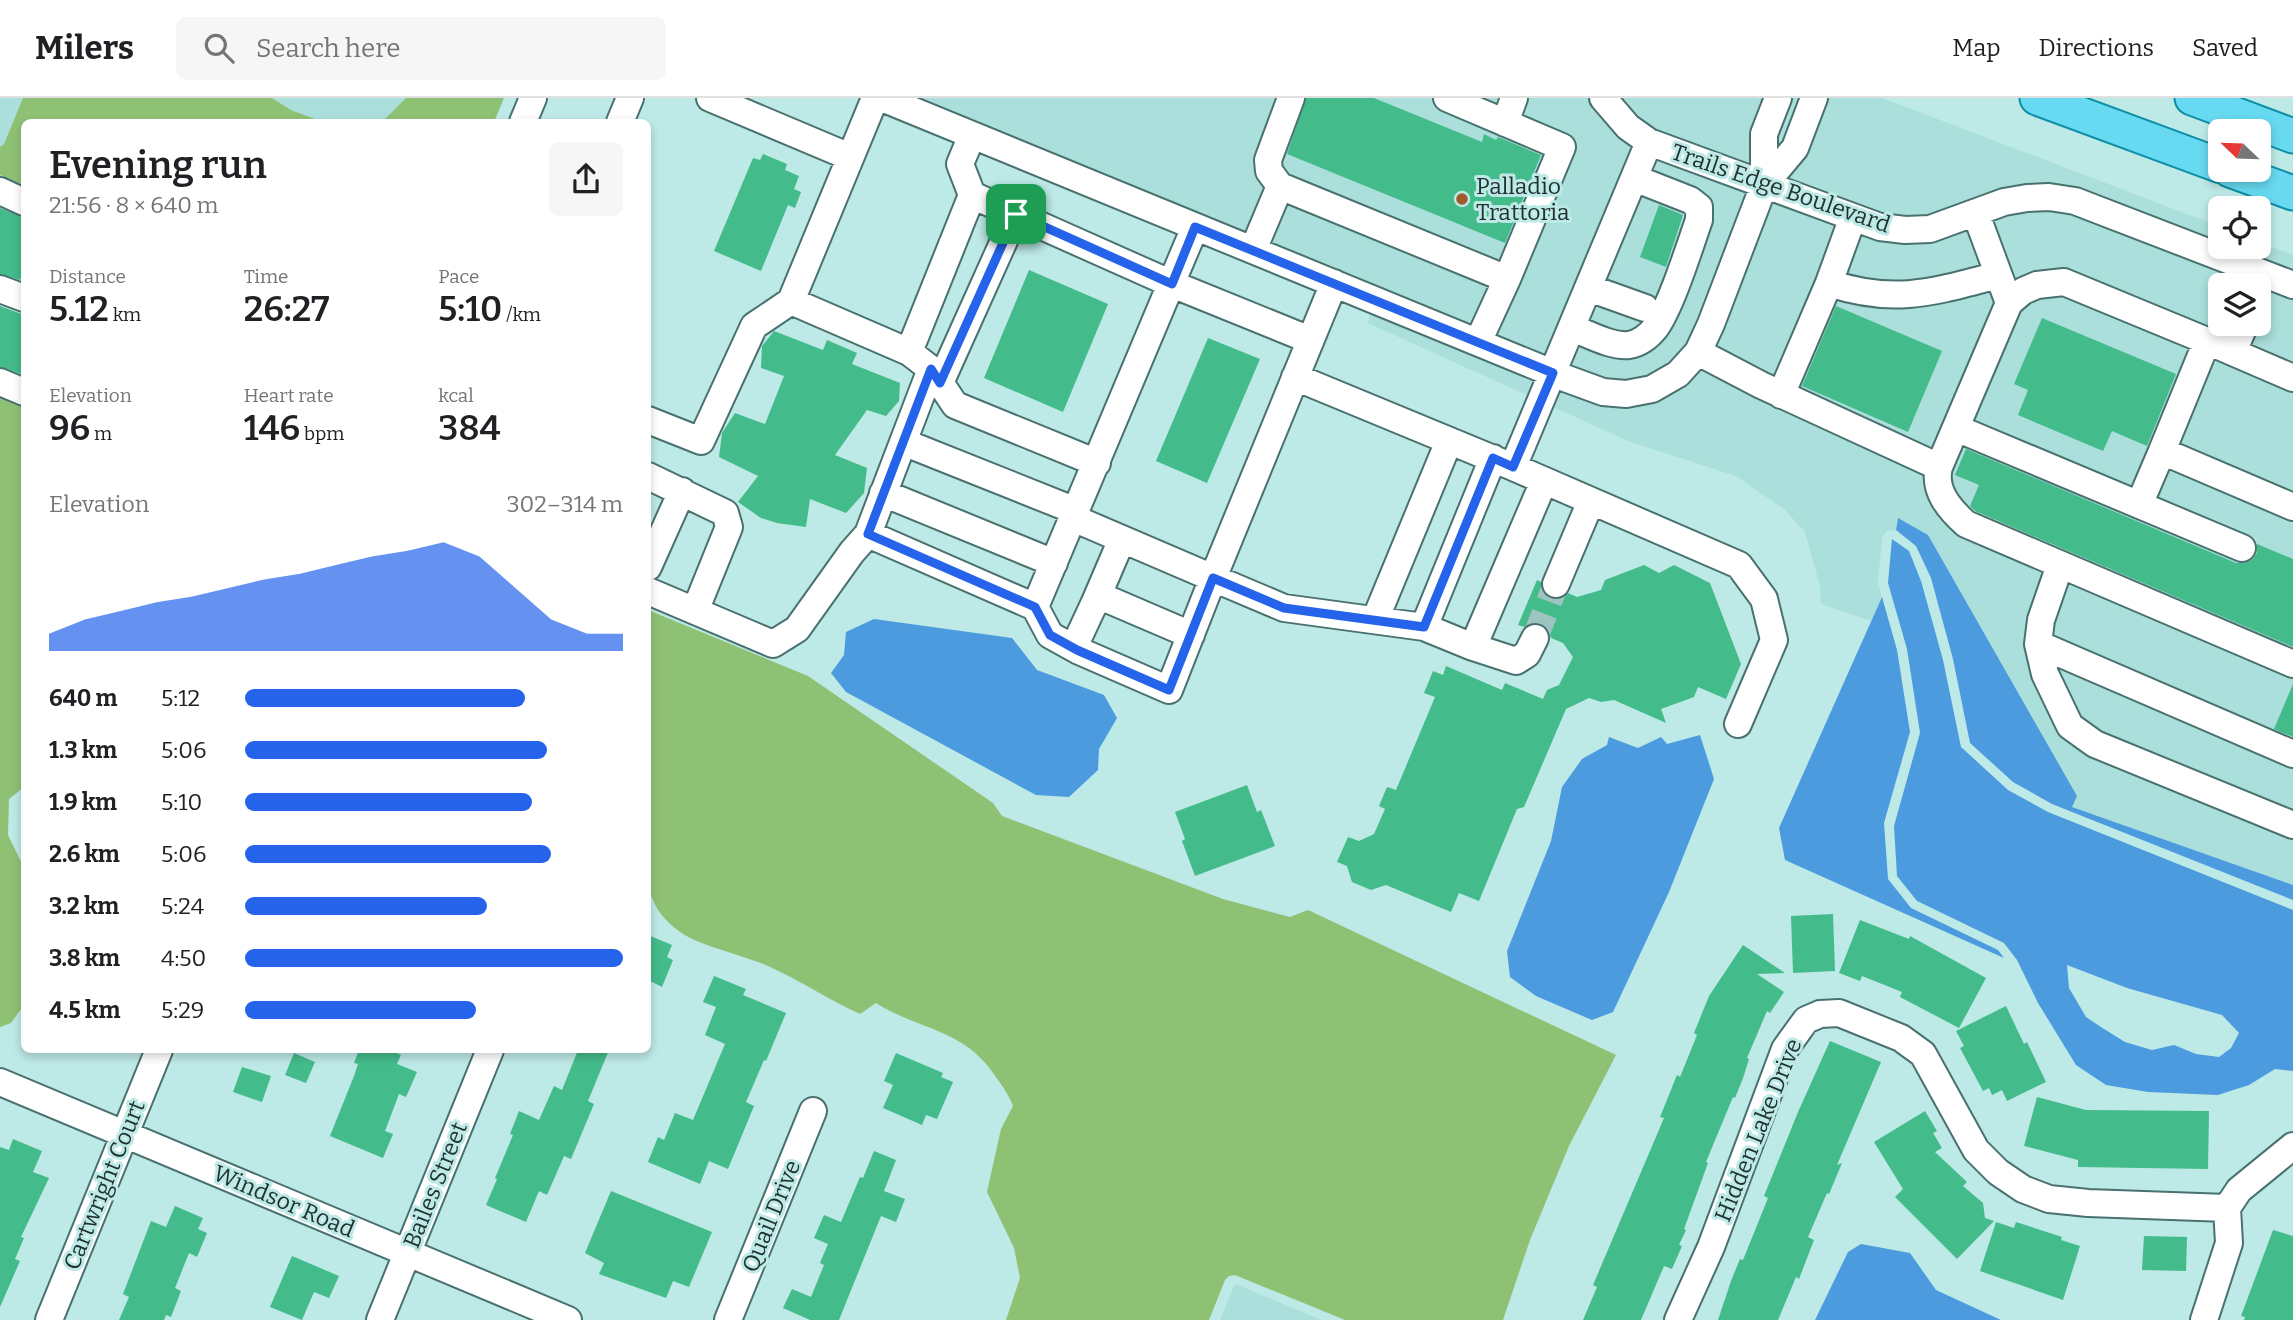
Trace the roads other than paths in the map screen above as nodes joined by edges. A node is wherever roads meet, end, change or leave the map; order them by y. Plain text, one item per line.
1 (533, 98) edge
2 (630, 98) edge
3 (710, 98) edge
4 (875, 98) edge
5 (1291, 98) edge
6 (1447, 98) edge
7 (1514, 98) edge
8 (1603, 98) edge
9 (1778, 98) edge
10 (1814, 98) edge
11 (2037, 98) edge
12 (2192, 98) edge
13 (900, 101) edge
14 (524, 119) edge
15 (621, 119) edge
16 (1505, 123) junction
17 (972, 135) junction
18 (2293, 136) edge
19 (1649, 142) junction
20 (850, 157) junction
21 (2208, 161) edge
22 (1634, 178) junction
23 (2263, 182) edge
24 (1764, 185) junction
25 (1280, 186) junction
26 (0, 191) edge
27 (2293, 193) edge
28 (972, 195) junction
29 (21, 201) edge
30 (1016, 214) junction
31 (1976, 214) junction
32 (1853, 217) junction
33 (1195, 227) junction
34 (1253, 250) junction
35 (2242, 273) edge
36 (1998, 275) junction
37 (1507, 279) junction
38 (1334, 283) junction
39 (1829, 283) junction
40 (2271, 283) edge
41 (1172, 284) junction
42 (2293, 285) edge
43 (1588, 288) junction
44 (0, 289) edge
45 (21, 297) edge
46 (790, 301) junction
47 (2009, 303) junction
48 (1645, 308) dead end
49 (1572, 328) junction
50 (2240, 336) edge
51 (1310, 340) junction
52 (2207, 341) junction
53 (1478, 342) junction
54 (909, 352) junction
55 (1698, 352) junction
56 (2233, 352) junction
57 (1553, 373) junction
58 (935, 376) junction
59 (1295, 377) junction
60 (2293, 378) edge
61 (0, 382) edge
62 (21, 391) edge
63 (1782, 395) junction
64 (651, 421) edge
65 (1956, 428) junction
66 (1449, 441) junction
67 (903, 442) junction
68 (2162, 451) junction
69 (1097, 463) junction
70 (1503, 463) junction
71 (1939, 467) junction
72 (1544, 481) junction
73 (664, 483) edge
74 (883, 492) junction
75 (1591, 501) junction
76 (2139, 505) junction
77 (2293, 507) edge
78 (1075, 515) junction
79 (868, 534) junction
80 (1122, 539) junction
81 (2242, 548) dead end
82 (651, 551) edge
83 (1054, 562) junction
84 (2060, 565) junction
85 (1213, 578) junction
86 (1556, 584) tunnel mouth
87 (651, 593) edge
88 (1095, 603) junction
89 (1035, 607) junction
90 (695, 611) junction
91 (1375, 620) junction
92 (1424, 627) junction
93 (1191, 635) junction
94 (1535, 638) tunnel mouth
95 (2038, 644) junction
96 (1074, 647) junction
97 (1473, 647) junction
98 (2293, 664) edge
99 (1738, 724) dead end
100 (2293, 754) edge
101 (2293, 825) edge
102 (158, 1053) edge
103 (490, 1053) edge
104 (0, 1082) edge
105 (813, 1111) dead end
106 (124, 1136) junction
107 (2293, 1146) edge
108 (2227, 1208) junction
109 (407, 1253) junction
110 (49, 1320) edge
111 (380, 1320) edge
112 (568, 1320) edge
113 (728, 1320) edge
114 (1678, 1320) edge
115 (2204, 1320) edge

1 - 14 street
2 - 15 street
3 - 20 street
4 - 20 street
5 - 25 street
6 - 16 street
7 - 16 street
8 - 19 street, Trails Edge Boulevard
9 - 24 street
10 - 24 street
11 - 21 main road
12 - 18 main road
13 - 17 street
16 - 37 street
17 - 28 street
17 - 33 street
19 - 22 street
19 - 24 street, Trails Edge Boulevard
20 - 46 street
22 - 43 street
22 - 49 street
23 - 27 main road
24 - 32 street, Trails Edge Boulevard
24 - 55 street
25 - 34 street
25 - 37 street
26 - 29 street
28 - 30 street
28 - 54 street
30 - 41 street
30 - 58 street
31 - 32 street, Trails Edge Boulevard
31 - 35 street, Trails Edge Boulevard
31 - 36 street
32 - 39 street
33 - 34 street
33 - 41 street
34 - 38 street
36 - 39 street
36 - 47 street
37 - 53 street
38 - 51 street
38 - 53 street
39 - 63 street
40 - 42 street, Trails Edge Boulevard
41 - 51 street
41 - 69 street
43 - 48 street
43 - 49 street
44 - 45 street
46 - 54 street
46 - 64 street
47 - 52 street
47 - 65 street
49 - 57 street
50 - 56 street
51 - 59 street
52 - 56 street
52 - 68 street
53 - 57 street
54 - 58 street
55 - 57 street
55 - 63 street
56 - 60 street
57 - 70 street
58 - 67 street
58 - 69 street
59 - 66 street
59 - 85 street
61 - 62 street
63 - 71 street
65 - 71 street
65 - 76 street
66 - 70 street
66 - 91 street
67 - 74 street
67 - 78 street
68 - 76 street
68 - 77 street
69 - 78 street
70 - 72 street
70 - 92 street
71 - 84 street
72 - 75 street
72 - 97 street
73 - 82 street
73 - 90 street
74 - 79 street
74 - 83 street
75 - 86 street
75 - 99 street
76 - 81 street
78 - 80 street
78 - 83 street
79 - 89 street
79 - 90 street
80 - 85 street
80 - 88 street
83 - 89 street
84 - 95 street
84 - 98 street
85 - 91 street
85 - 93 street
87 - 90 street
88 - 93 street
88 - 96 street
89 - 96 street
91 - 92 street
92 - 97 street
93 - 96 street
94 - 97 street
95 - 100 street
95 - 101 street
102 - 106 street, Cartwright Court
103 - 109 street, Bailes Street
104 - 106 street, Windsor Road
105 - 113 street, Quail Drive
106 - 109 street, Windsor Road
106 - 110 street, Cartwright Court
107 - 108 street
108 - 114 street, Hidden Lake Drive
108 - 115 street
109 - 111 street, Bailes Street
109 - 112 street, Windsor Road

